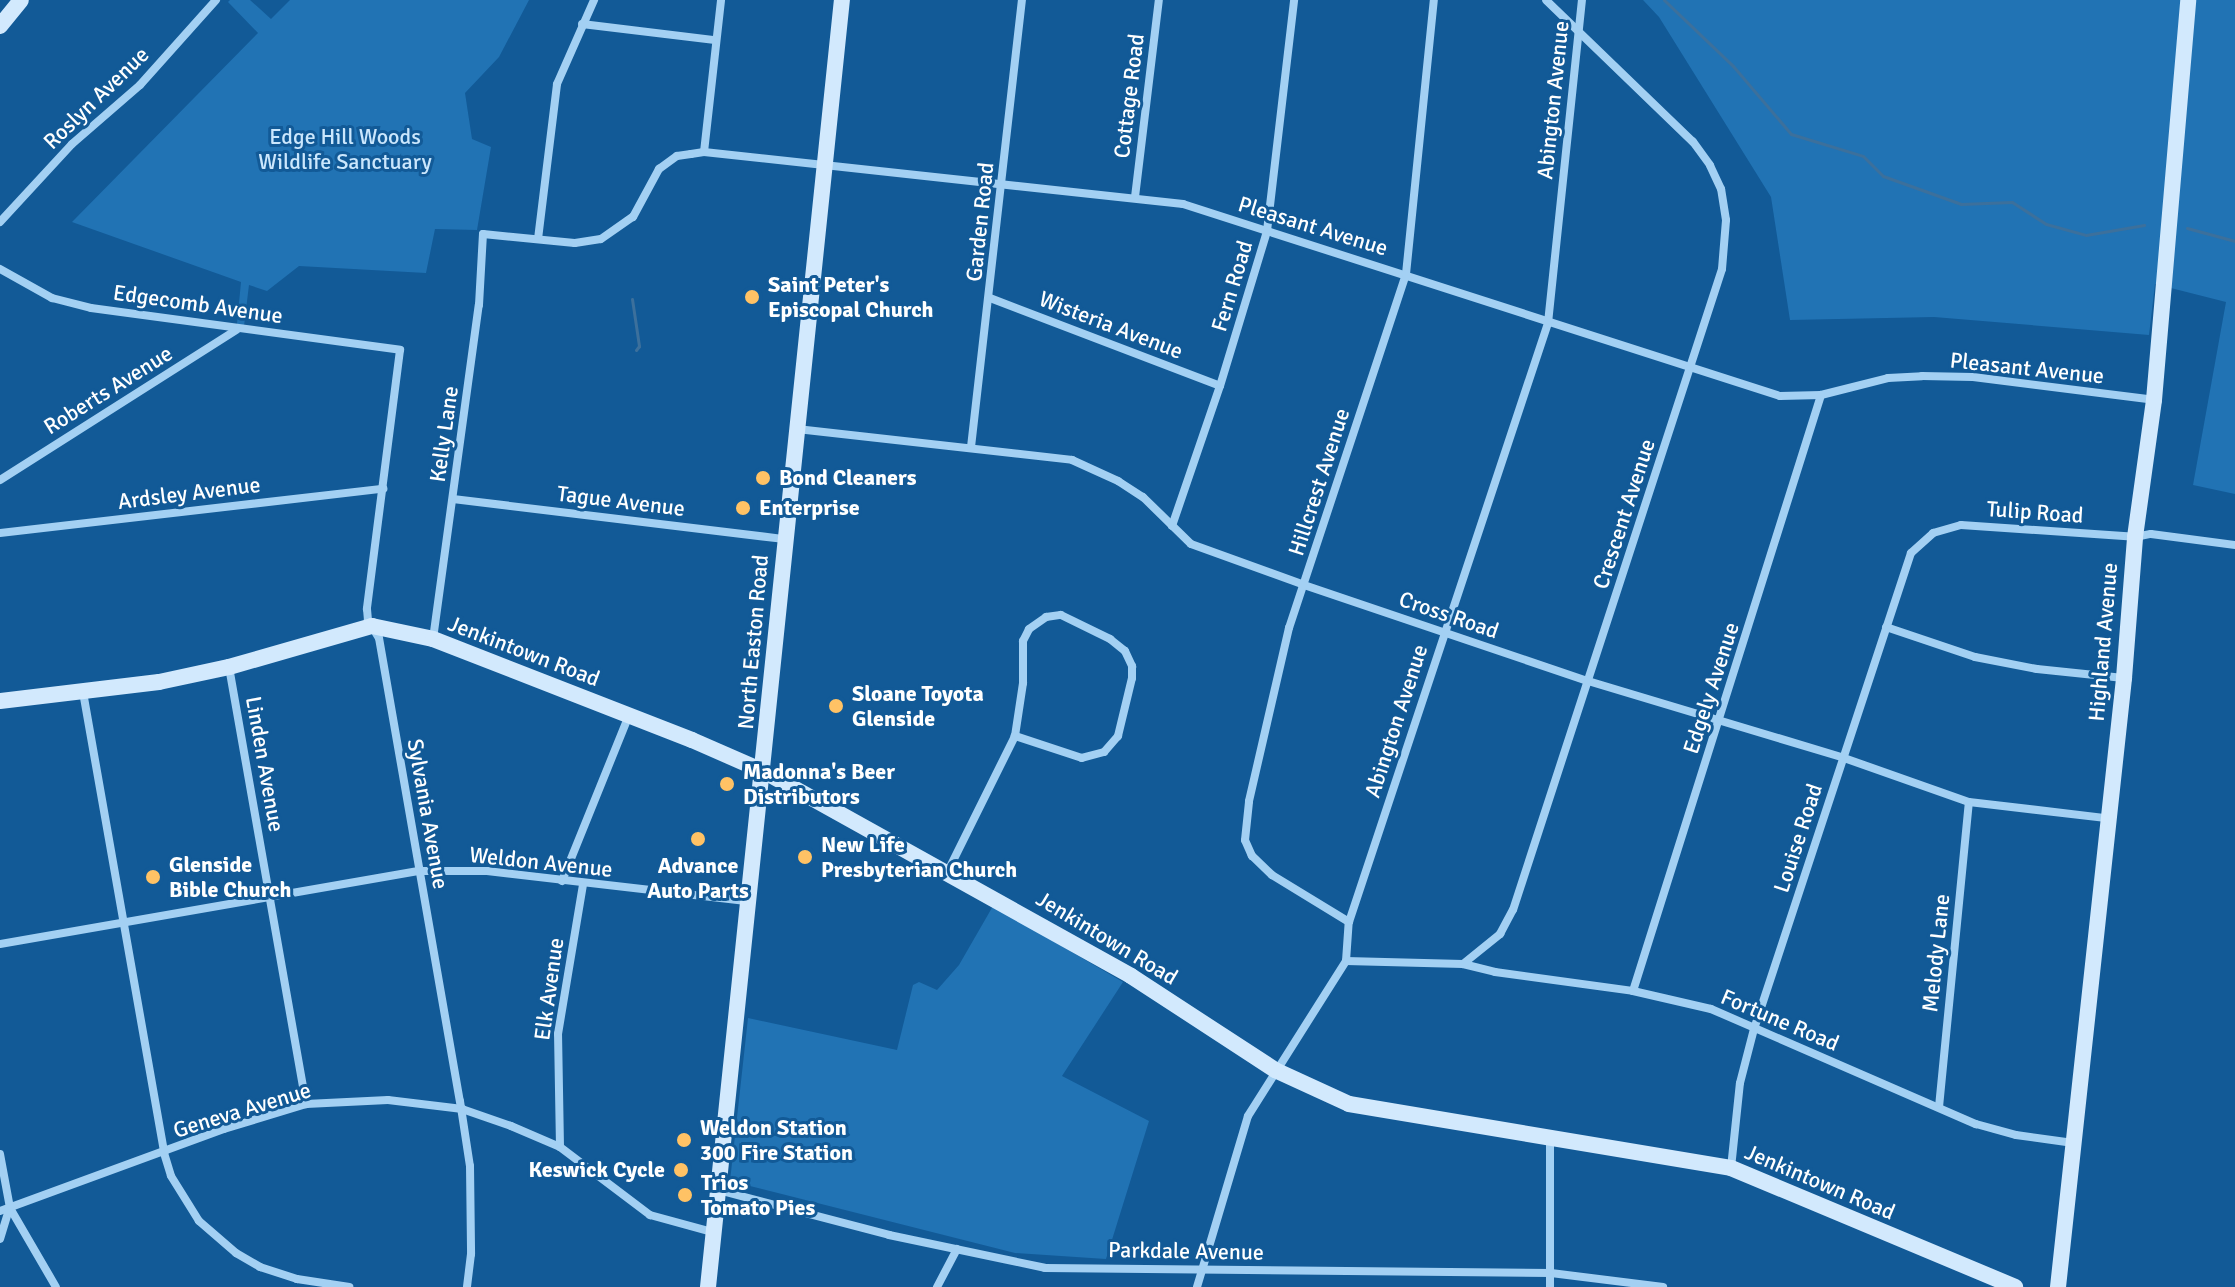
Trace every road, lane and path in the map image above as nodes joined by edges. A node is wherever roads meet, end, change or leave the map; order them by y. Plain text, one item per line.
1 (21, 0) edge
2 (216, 0) edge
3 (594, 0) edge
4 (721, 0) edge
5 (842, 0) edge
6 (1022, 0) edge
7 (1159, 0) edge
8 (1294, 0) edge
9 (1434, 0) edge
10 (1546, 0) edge
11 (1582, 0) edge
12 (2188, 0) edge
13 (582, 24) junction
14 (0, 26) edge
15 (1578, 31) junction
16 (715, 40) junction
17 (704, 152) junction
18 (823, 165) junction
19 (1003, 183) junction
20 (1135, 197) junction
21 (0, 222) edge
22 (1267, 231) junction
23 (483, 234) joint
24 (538, 239) junction
25 (0, 269) edge
26 (1406, 274) junction
27 (990, 298) junction
28 (1548, 323) junction
29 (236, 330) junction
30 (400, 350) joint
31 (1691, 367) junction
32 (1220, 386) junction
33 (1821, 395) junction
34 (2154, 400) junction
35 (797, 429) junction
36 (971, 447) junction
37 (0, 480) edge
38 (383, 489) junction
39 (453, 499) junction
40 (1172, 526) junction
41 (0, 533) edge
42 (1933, 533) joint
43 (2135, 537) junction
44 (785, 539) junction
45 (2235, 545) edge
46 (1304, 585) junction
47 (372, 626) junction
48 (1886, 627) junction
49 (1445, 632) junction
50 (433, 639) junction
51 (229, 667) junction
52 (2124, 678) junction
53 (1588, 681) junction
54 (83, 692) junction
55 (0, 701) edge
56 (629, 715) junction
57 (1719, 721) junction
58 (1015, 736) junction
59 (1844, 758) junction
60 (763, 771) junction
61 (1969, 802) junction
62 (2106, 818) junction
63 (420, 871) junction
64 (948, 871) junction
65 (562, 881) junction
66 (583, 884) junction
67 (271, 898) junction
68 (748, 901) junction
69 (1349, 922) junction
70 (124, 924) junction
71 (0, 944) edge
72 (1346, 961) junction
73 (1463, 964) junction
74 (1633, 991) junction
75 (1754, 1029) junction
76 (1275, 1070) junction
77 (306, 1104) junction
78 (1939, 1107) junction
79 (462, 1109) junction
80 (1550, 1135) junction
81 (2074, 1143) junction
82 (560, 1147) junction
83 (164, 1153) junction
84 (0, 1154) edge
85 (1731, 1168) junction
86 (717, 1190) junction
87 (5, 1210) edge
88 (712, 1232) junction
89 (0, 1239) edge
90 (957, 1249) junction
91 (1201, 1269) junction
92 (1551, 1273) junction
93 (56, 1287) edge
94 (349, 1287) edge
95 (467, 1287) edge
96 (708, 1287) edge
97 (937, 1287) edge
98 (1197, 1287) edge
99 (1550, 1287) edge
100 (1663, 1287) edge
101 (2015, 1287) edge
102 (2058, 1287) edge

1 - 14 street
2 - 21 street, Roslyn Avenue
3 - 13 street
4 - 16 street
5 - 18 street, North Easton Road
6 - 19 street, Garden Road
7 - 20 street, Cottage Road
8 - 22 street, Fern Road
9 - 26 street, Hillcrest Avenue
10 - 15 street, Crescent Avenue
11 - 15 street, Abington Avenue
12 - 34 street, Highland Avenue
13 - 16 street
13 - 24 street
15 - 28 street, Abington Avenue
15 - 31 street, Crescent Avenue
16 - 17 street
17 - 18 street, Pleasant Avenue
17 - 24 street, Pleasant Avenue
18 - 19 street, Pleasant Avenue
18 - 35 street, North Easton Road
19 - 20 street, Pleasant Avenue
19 - 27 street, Garden Road
20 - 22 street, Pleasant Avenue
22 - 26 street, Pleasant Avenue
22 - 32 street, Fern Road
23 - 24 street, Pleasant Avenue
23 - 39 street, Kelly Lane
25 - 29 street, Edgecomb Avenue
26 - 28 street, Pleasant Avenue
26 - 46 street, Hillcrest Avenue
27 - 32 street, Wisteria Avenue
27 - 36 street, Garden Road
28 - 31 street, Pleasant Avenue
28 - 49 street, Abington Avenue
29 - 30 street, Edgecomb Avenue
29 - 37 street, Roberts Avenue
30 - 38 street, Sylvania Avenue
31 - 33 street, Pleasant Avenue
31 - 53 street, Crescent Avenue
32 - 40 street, Fern Road
33 - 34 street, Pleasant Avenue
33 - 57 street, Edgely Avenue
34 - 43 street, Highland Avenue
35 - 36 street, Cross Road
35 - 44 street, North Easton Road
36 - 40 street, Cross Road
38 - 41 street, Ardsley Avenue
38 - 47 street, Sylvania Avenue
39 - 44 street, Tague Avenue
39 - 50 street, Kelly Lane
40 - 46 street, Cross Road
42 - 43 street, Tulip Road
42 - 48 street, Louise Road
43 - 45 street, Tulip Road
43 - 52 street, Highland Avenue
44 - 60 street, North Easton Road
46 - 49 street, Cross Road
46 - 69 street, Hillcrest Avenue
47 - 50 street, Jenkintown Road
47 - 51 street, Jenkintown Road
47 - 63 street, Sylvania Avenue
48 - 52 street
48 - 59 street, Louise Road
49 - 53 street, Cross Road
49 - 69 street, Abington Avenue
50 - 56 street, Jenkintown Road
51 - 54 street, Jenkintown Road
51 - 67 street, Linden Avenue
52 - 62 street, Highland Avenue
53 - 57 street, Cross Road
53 - 73 street, Crescent Avenue
54 - 55 street, Jenkintown Road
54 - 70 street
56 - 60 street, Jenkintown Road
56 - 65 street
57 - 59 street, Cross Road
57 - 74 street, Edgely Avenue
58 - 58 street
58 - 64 street
59 - 61 street, Cross Road
59 - 75 street, Louise Road
60 - 64 street, Jenkintown Road
60 - 68 street, North Easton Road
61 - 62 street, Cross Road
61 - 78 street, Melody Lane
62 - 81 street, Highland Avenue
63 - 65 street, Weldon Avenue
63 - 67 street, Weldon Avenue
63 - 79 street, Sylvania Avenue
64 - 76 street, Jenkintown Road
65 - 66 street, Weldon Avenue
66 - 68 street, Weldon Avenue
66 - 82 street, Elk Avenue
67 - 70 street, Weldon Avenue
67 - 77 street, Linden Avenue
68 - 86 street, North Easton Road
69 - 72 street, Abington Avenue
70 - 71 street, Weldon Avenue
70 - 83 street
72 - 73 street
72 - 76 street, Abington Avenue
73 - 74 street, Fortune Road
74 - 75 street, Fortune Road
75 - 78 street, Fortune Road
75 - 85 street, Louise Road
76 - 80 street, Jenkintown Road
76 - 91 street, Abington Avenue
77 - 79 street, Geneva Avenue
77 - 83 street, Geneva Avenue
78 - 81 street, Fortune Road
79 - 82 street, Geneva Avenue
79 - 95 street, Sylvania Avenue
80 - 85 street, Jenkintown Road
80 - 92 street
81 - 102 street, Highland Avenue
82 - 88 street, Geneva Avenue
83 - 87 street, Geneva Avenue
83 - 94 street
84 - 87 street
85 - 101 street, Jenkintown Road
86 - 88 street, North Easton Road
86 - 90 street, Parkdale Avenue
87 - 89 street
87 - 93 street
88 - 96 street, North Easton Road
90 - 91 street, Parkdale Avenue
90 - 97 street
91 - 92 street, Parkdale Avenue
91 - 98 street, Abington Avenue
92 - 99 street
92 - 100 street, Parkdale Avenue

